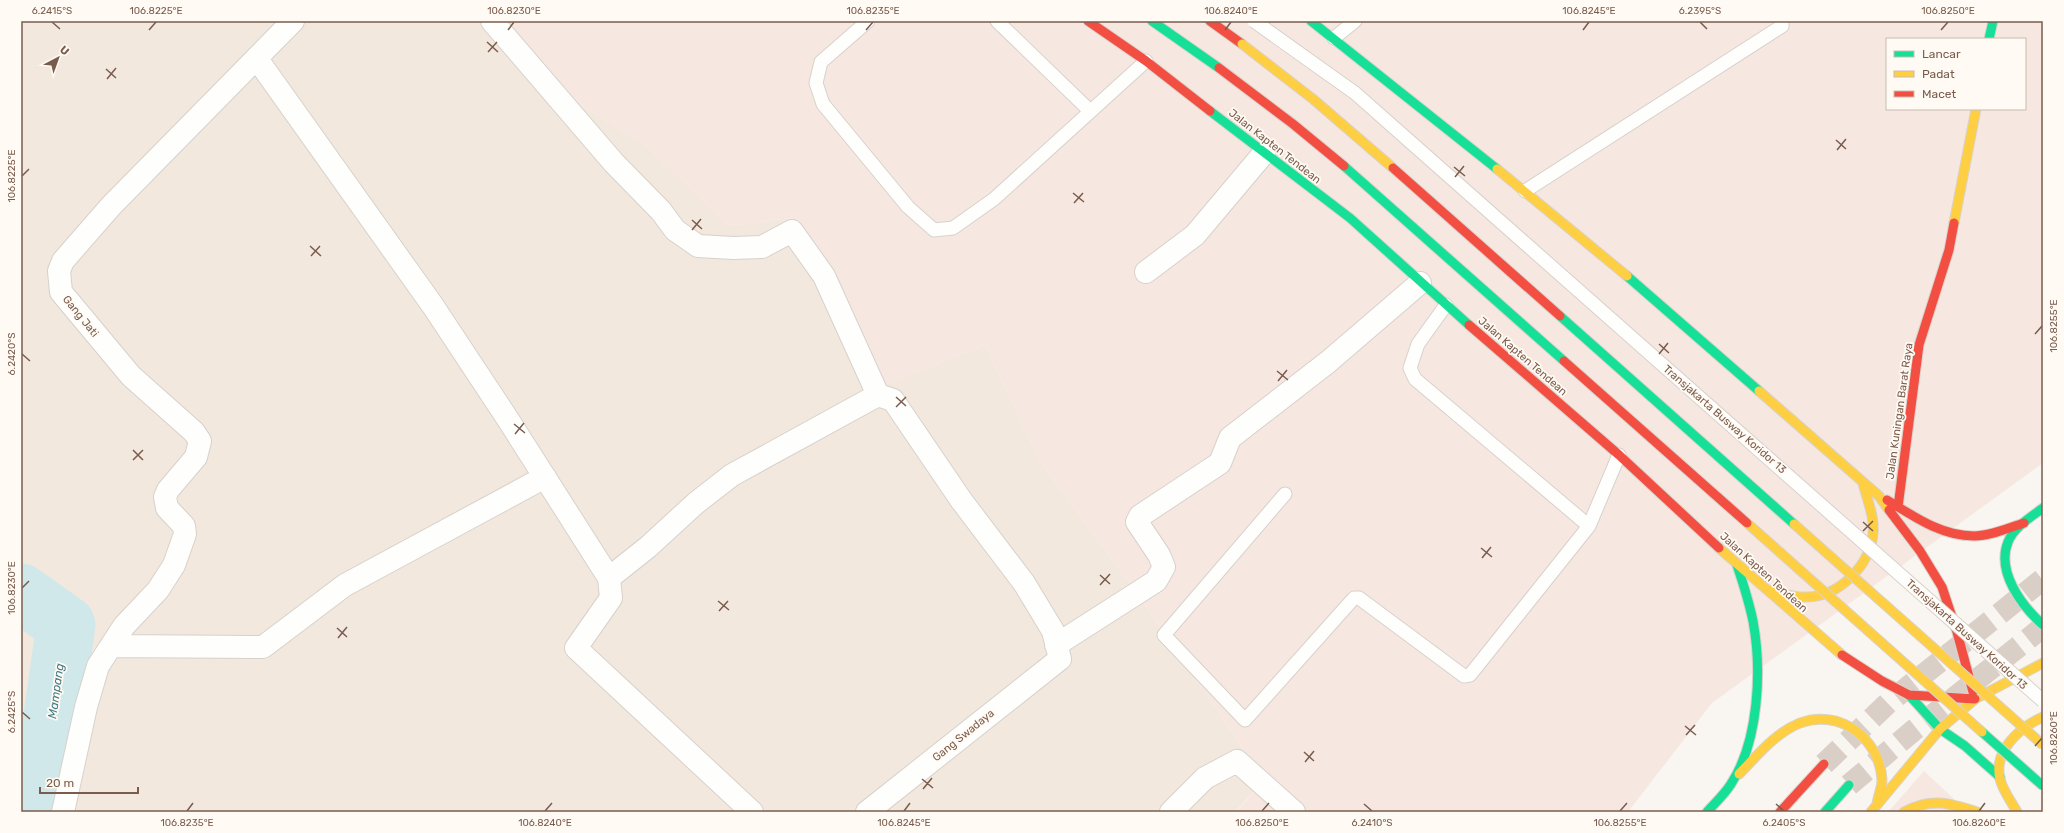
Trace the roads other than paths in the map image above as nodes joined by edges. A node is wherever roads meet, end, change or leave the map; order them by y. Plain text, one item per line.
1 (293, 21) edge
2 (492, 21) edge
3 (868, 21) edge
4 (997, 21) edge
5 (1088, 21) edge
6 (1152, 21) edge
7 (1210, 21) edge
8 (1254, 21) edge
9 (1311, 21) edge
10 (1355, 21) edge
11 (1782, 21) edge
12 (1993, 21) edge
13 (1334, 38) junction
14 (1989, 38) edge
15 (257, 59) junction
16 (1146, 61) junction
17 (1976, 110) edge
18 (1090, 111) junction
19 (1264, 154) junction
20 (1525, 190) junction
21 (1146, 272) dead end
22 (1420, 282) junction
23 (1446, 305) junction
24 (878, 395) junction
25 (1619, 455) junction
26 (545, 477) junction
27 (1863, 483) junction
28 (1285, 494) dead end
29 (1879, 496) junction
30 (1898, 507) junction
31 (2043, 508) edge
32 (2024, 523) junction
33 (1589, 526) junction
34 (1737, 565) junction
35 (609, 578) junction
36 (1766, 590) junction
37 (2043, 625) edge
38 (111, 646) junction
39 (1058, 652) junction
40 (2043, 663) edge
41 (1909, 695) junction
42 (1975, 698) junction
43 (2043, 701) edge
44 (2043, 717) edge
45 (1940, 729) junction
46 (2043, 745) edge
47 (1824, 764) tunnel mouth
48 (2000, 777) junction
49 (1734, 779) junction
50 (1849, 786) tunnel mouth
51 (2043, 786) edge
52 (1877, 804) junction
53 (63, 812) edge
54 (752, 812) edge
55 (867, 812) edge
56 (1171, 812) edge
57 (1294, 812) edge
58 (1707, 812) edge
59 (1780, 812) edge
60 (1825, 812) edge
61 (1871, 812) edge
62 (1904, 812) edge
63 (1977, 812) edge
64 (2017, 812) edge

1 - 15 street, Gang Jati
2 - 24 street
3 - 18 lane
4 - 18 lane
5 - 16 main road, Jalan Kapten Tendean
6 - 51 main road, Jalan Kapten Tendean, bridge
7 - 46 main road, bridge
8 - 43 lane, Transjakarta Busway Koridor 13, bridge
9 - 13 main road
10 - 13 lane
11 - 20 lane
12 - 14 main road
13 - 20 main road
15 - 26 street
15 - 38 street, Gang Jati
16 - 18 lane
16 - 19 main road, Jalan Kapten Tendean
17 - 30 main road, Jalan Kuningan Barat Raya
19 - 21 street
19 - 22 main road, Jalan Kapten Tendean
20 - 27 main road
22 - 23 main road, Jalan Kapten Tendean
22 - 39 street, Gang Swadaya
23 - 25 main road, Jalan Kapten Tendean
23 - 33 lane
24 - 35 street
24 - 39 street
25 - 33 lane
25 - 34 main road, Jalan Kapten Tendean
26 - 35 street
26 - 38 street
27 - 29 main road
27 - 36 main road
28 - 33 lane
29 - 30 main road
29 - 42 main road
30 - 32 main road
31 - 32 main road
32 - 37 main road
34 - 36 main road, Jalan Kapten Tendean
34 - 49 main road
35 - 54 street
36 - 41 main road, Jalan Kapten Tendean
38 - 53 street
39 - 55 street, Gang Swadaya
40 - 42 main road
41 - 42 main road, Jalan Kapten Tendean
41 - 45 main road
42 - 45 main road
44 - 48 main road
45 - 48 main road
45 - 52 main road
47 - 59 main road
48 - 64 main road
49 - 52 main road
49 - 58 main road
50 - 60 main road
52 - 61 main road
56 - 57 street
62 - 63 main road

